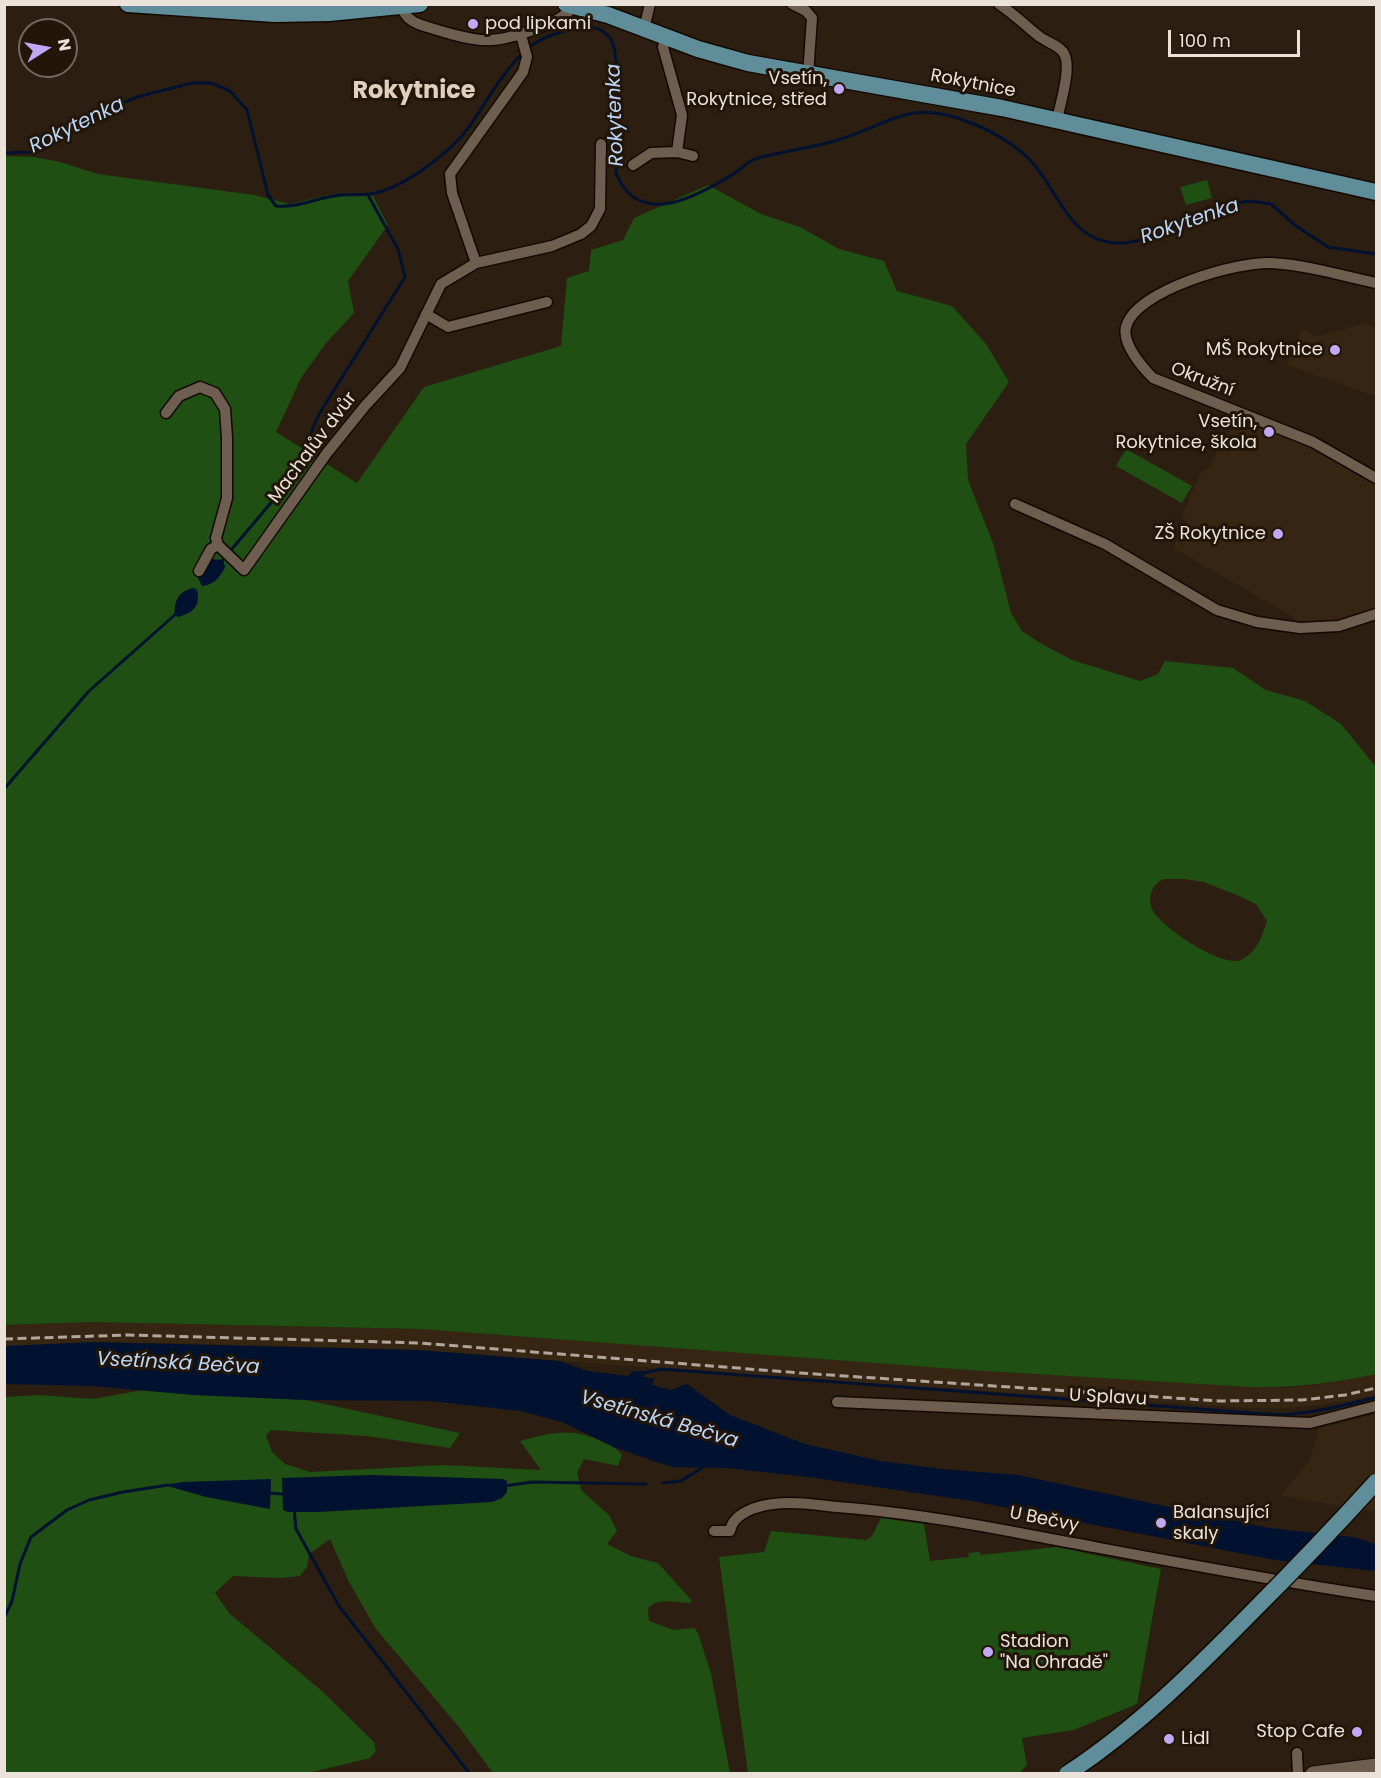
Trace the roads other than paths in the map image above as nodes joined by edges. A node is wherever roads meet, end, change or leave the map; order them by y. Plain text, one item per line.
1 (128, 4) edge
2 (420, 4) edge
3 (650, 4) edge
4 (792, 4) edge
5 (999, 4) edge
6 (570, 5) edge
7 (402, 6) junction
8 (644, 29) junction
9 (666, 37) junction
10 (522, 39) junction
11 (808, 75) junction
12 (1057, 120) junction
13 (601, 144) dead end
14 (677, 152) junction
15 (693, 156) dead end
16 (633, 165) dead end
17 (1377, 192) edge
18 (476, 263) junction
19 (1377, 283) edge
20 (547, 302) dead end
21 (426, 314) junction
22 (166, 413) dead end
23 (1377, 478) edge
24 (1015, 504) dead end
25 (218, 545) junction
26 (199, 572) dead end
27 (1377, 614) edge
28 (837, 1402) dead end
29 (1377, 1406) edge
30 (1377, 1482) edge
31 (714, 1531) dead end
32 (1377, 1596) edge
33 (1297, 1753) dead end
34 (1377, 1766) edge
35 (1068, 1773) edge
36 (1298, 1773) edge
37 (1313, 1773) edge

1 - 7 main road
2 - 7 main road
3 - 8 street
4 - 11 street
5 - 12 street
6 - 8 main road, Rokytnice
6 - 10 street
7 - 10 street
8 - 9 main road, Rokytnice
9 - 11 main road, Rokytnice
9 - 14 street
10 - 18 street
11 - 12 main road, Rokytnice
12 - 17 main road, Rokytnice
13 - 18 street, Machalův dvůr
14 - 15 street
14 - 16 street
18 - 21 street, Machalův dvůr
19 - 23 street, Okružní
20 - 21 street
21 - 25 street, Machalův dvůr
22 - 25 street
24 - 27 street
25 - 26 street
28 - 29 street, U Splavu
30 - 35 main road, bridge
31 - 32 street, U Bečvy
33 - 36 street
34 - 37 street

